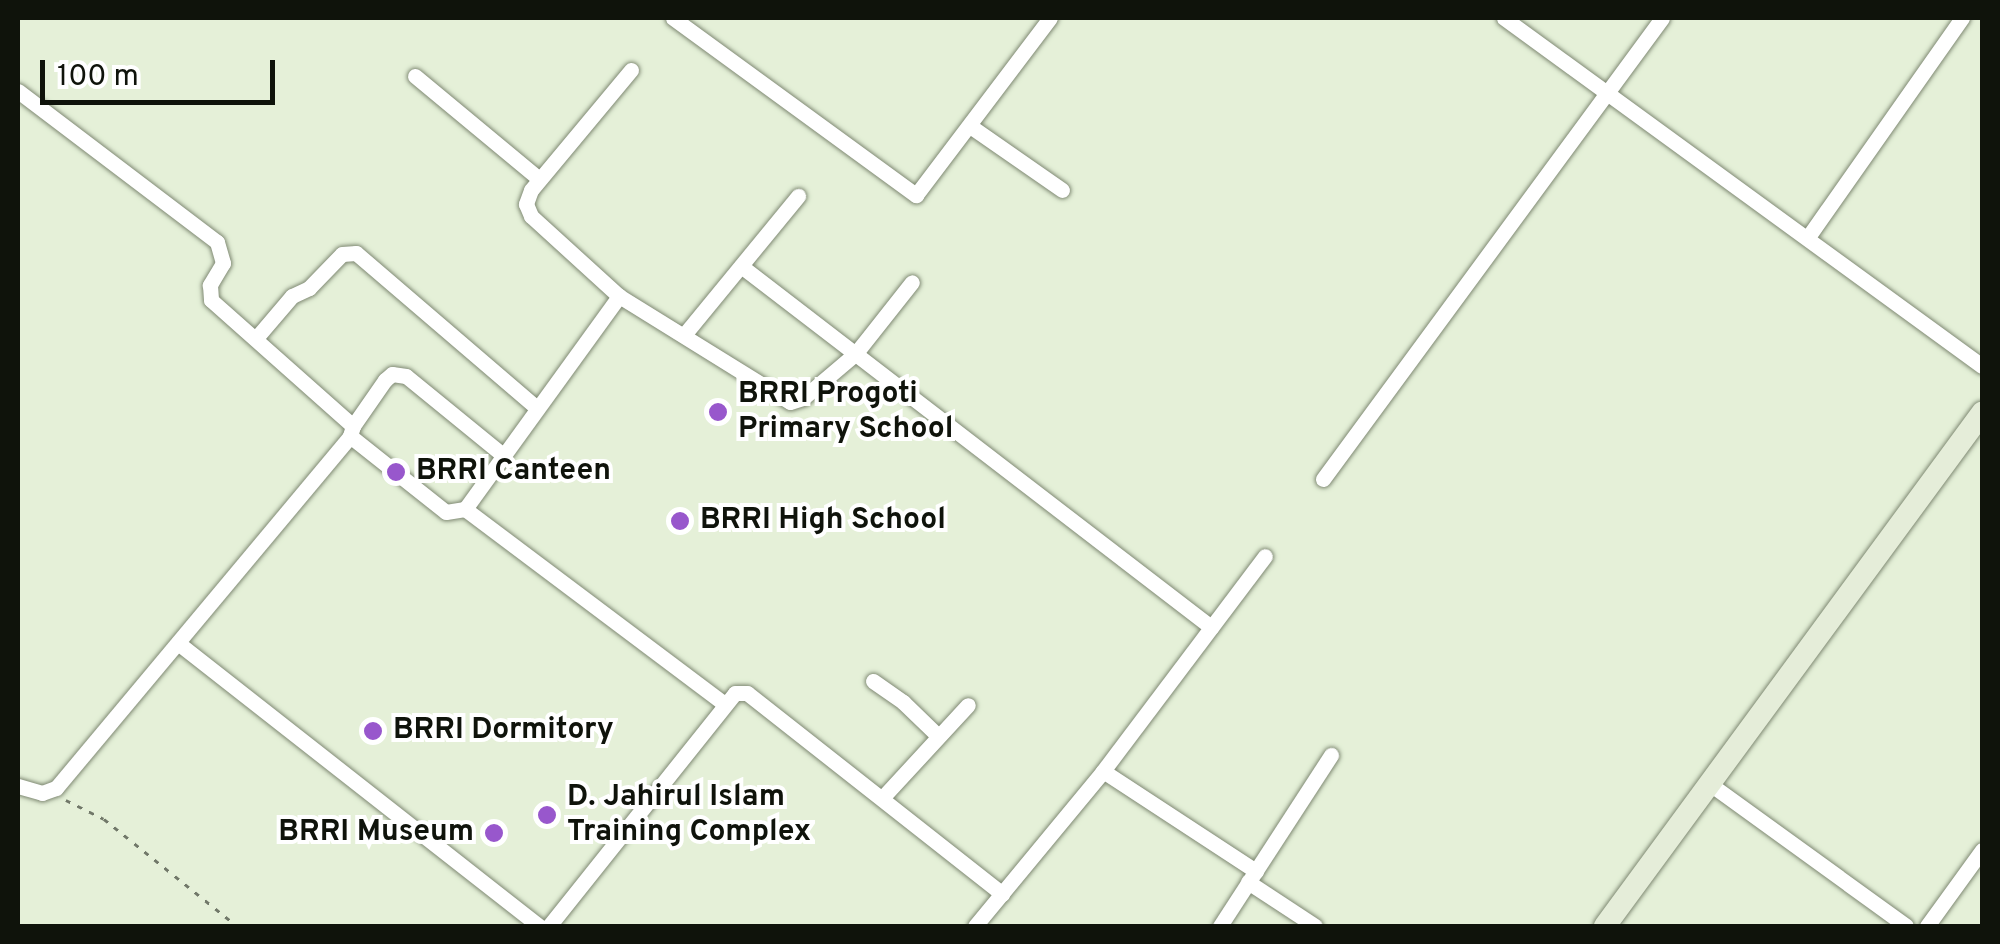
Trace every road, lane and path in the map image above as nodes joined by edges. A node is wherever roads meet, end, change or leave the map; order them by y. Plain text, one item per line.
1 (673, 18) edge
2 (1050, 18) edge
3 (1504, 18) edge
4 (1662, 18) edge
5 (1962, 18) edge
6 (631, 70) dead end
7 (415, 76) dead end
8 (18, 92) edge
9 (1608, 94) junction
10 (970, 126) junction
11 (539, 179) junction
12 (1062, 190) dead end
13 (798, 196) dead end
14 (1808, 237) junction
15 (741, 266) junction
16 (912, 282) dead end
17 (619, 296) junction
18 (684, 335) junction
19 (257, 336) junction
20 (856, 353) junction
21 (1982, 366) edge
22 (537, 408) junction
23 (1982, 413) edge
24 (351, 431) junction
25 (504, 455) junction
26 (1324, 480) dead end
27 (464, 508) junction
28 (1264, 556) dead end
29 (1211, 626) junction
30 (178, 643) junction
31 (873, 681) dead end
32 (725, 704) junction
33 (968, 705) dead end
34 (937, 736) junction
35 (1331, 754) dead end
36 (1102, 772) junction
37 (1710, 784) junction
38 (18, 786) edge
39 (56, 788) junction
40 (884, 798) junction
41 (1982, 850) edge
42 (1252, 876) junction
43 (1002, 894) junction
44 (237, 926) edge
45 (539, 926) edge
46 (550, 926) edge
47 (975, 926) edge
48 (1220, 926) edge
49 (1316, 926) edge
50 (1606, 926) edge
51 (1906, 926) edge
52 (1928, 926) edge

1 - 10 street
2 - 10 street
3 - 9 street
4 - 9 street
5 - 14 street
6 - 11 street
7 - 11 street
8 - 19 street
9 - 14 street
9 - 26 street
10 - 12 street
11 - 17 street
13 - 15 street
14 - 21 street
15 - 18 street
15 - 20 street
16 - 20 street
17 - 18 street
17 - 22 street
18 - 20 street
19 - 22 street
19 - 24 street
20 - 29 street
22 - 25 street
23 - 37 main road
24 - 25 street
24 - 27 street
24 - 30 street
25 - 27 street
27 - 32 street
28 - 29 street
29 - 36 street
30 - 39 street
30 - 45 street
31 - 34 street
32 - 40 street
32 - 46 street
33 - 34 street
34 - 40 street
35 - 42 street
36 - 42 street
36 - 43 street
37 - 50 main road
37 - 51 street
38 - 39 street
39 - 44 path
40 - 43 street
41 - 52 street
42 - 48 street
42 - 49 street
43 - 47 street

